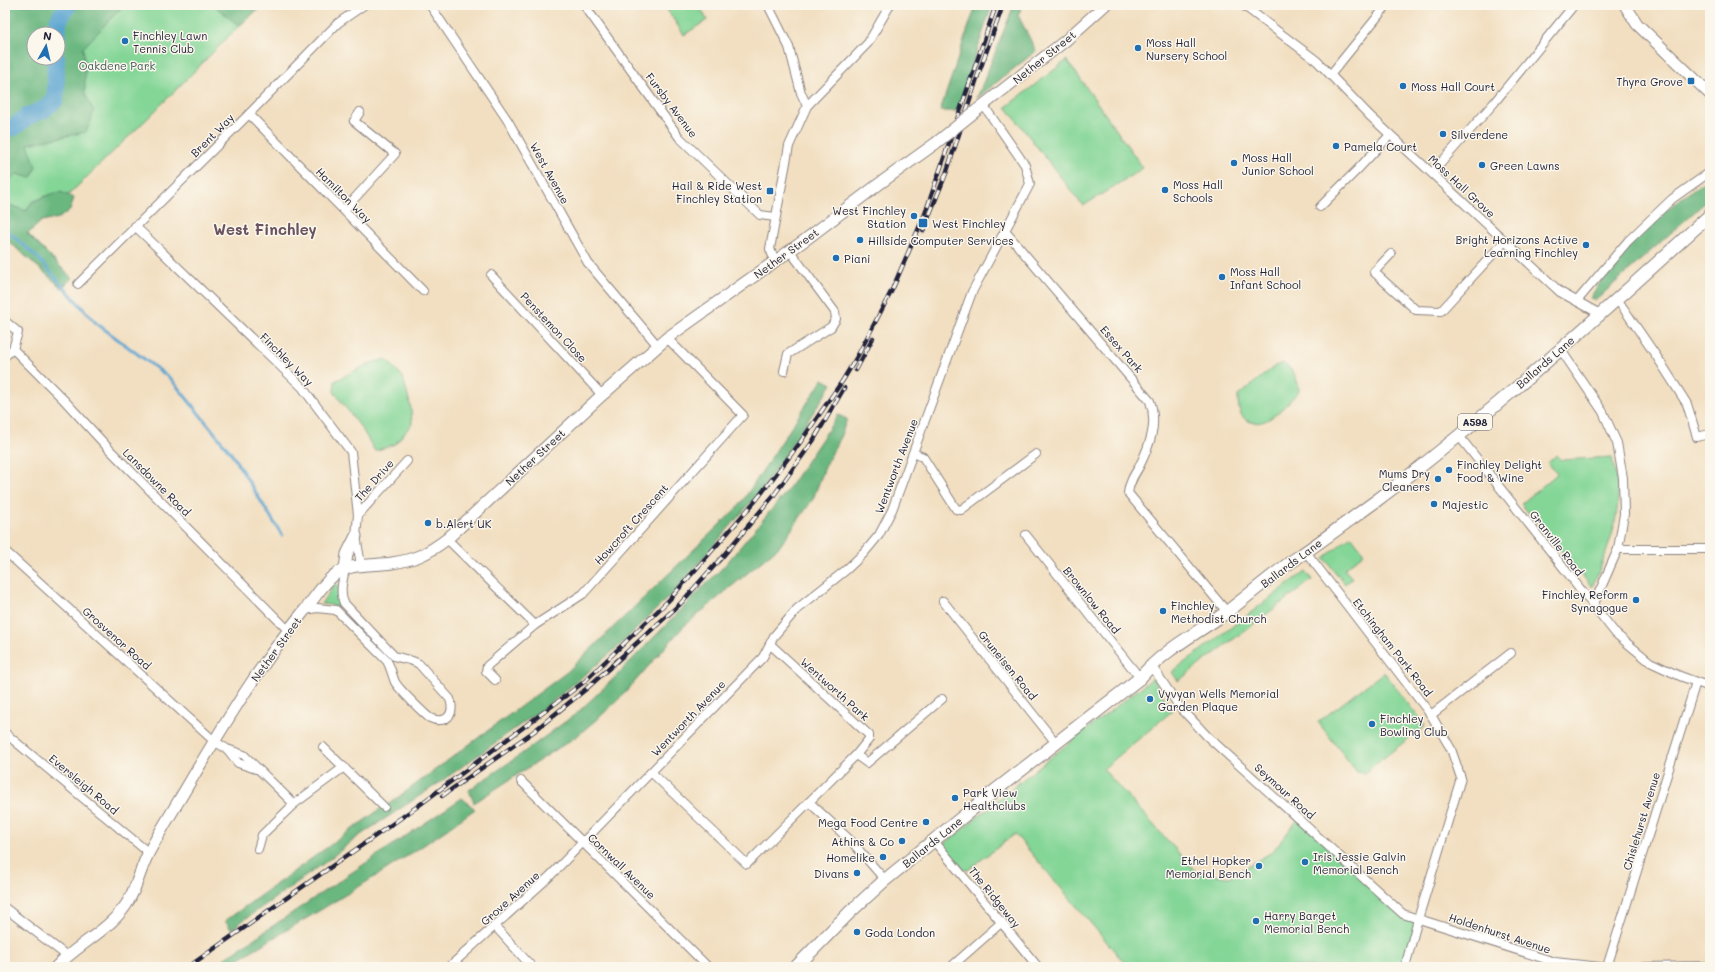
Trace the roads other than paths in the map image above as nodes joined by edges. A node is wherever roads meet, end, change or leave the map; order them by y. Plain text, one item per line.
1 (364, 5) edge
2 (430, 5) edge
3 (584, 5) edge
4 (768, 5) edge
5 (890, 5) edge
6 (1105, 5) edge
7 (1243, 5) edge
8 (1387, 5) edge
9 (1574, 5) edge
10 (1625, 5) edge
11 (1331, 74) junction
12 (1710, 94) edge
13 (807, 106) junction
14 (980, 108) junction
15 (360, 112) dead end
16 (249, 114) junction
17 (1390, 134) junction
18 (1710, 172) edge
19 (1432, 173) junction
20 (1320, 207) dead end
21 (344, 210) junction
22 (1710, 215) edge
23 (775, 217) junction
24 (135, 226) junction
25 (1005, 232) junction
26 (1505, 241) junction
27 (790, 250) junction
28 (1391, 254) dead end
29 (775, 261) junction
30 (491, 275) dead end
31 (78, 284) dead end
32 (423, 292) dead end
33 (1617, 299) junction
34 (1577, 301) junction
35 (1600, 314) junction
36 (5, 321) edge
37 (667, 338) junction
38 (658, 346) junction
39 (12, 349) junction
40 (1561, 350) junction
41 (5, 356) edge
42 (784, 371) dead end
43 (602, 395) junction
44 (1710, 434) edge
45 (1459, 436) junction
46 (914, 453) junction
47 (1036, 454) dead end
48 (407, 461) dead end
49 (358, 514) junction
50 (1026, 535) dead end
51 (356, 536) junction
52 (447, 539) junction
53 (1618, 549) junction
54 (1710, 549) edge
55 (5, 551) edge
56 (1306, 552) junction
57 (361, 565) junction
58 (345, 569) junction
59 (943, 601) dead end
60 (1593, 606) junction
61 (305, 610) junction
62 (1226, 612) junction
63 (534, 625) junction
64 (288, 630) junction
65 (771, 645) junction
66 (1511, 653) dead end
67 (1151, 665) junction
68 (1140, 678) junction
69 (496, 680) dead end
70 (1696, 682) junction
71 (1710, 687) edge
72 (942, 699) dead end
73 (1431, 715) junction
74 (5, 733) edge
75 (214, 741) junction
76 (1056, 743) junction
77 (323, 747) dead end
78 (856, 755) junction
79 (344, 767) junction
80 (651, 772) junction
81 (521, 781) dead end
82 (809, 802) junction
83 (294, 804) junction
84 (384, 807) dead end
85 (934, 841) junction
86 (582, 842) junction
87 (258, 849) dead end
88 (149, 853) junction
89 (885, 880) junction
90 (5, 908) edge
91 (1418, 918) junction
92 (1002, 922) junction
93 (496, 926) junction
94 (67, 956) junction
95 (1710, 966) edge
96 (56, 967) edge
97 (449, 967) edge
98 (532, 967) edge
99 (708, 967) edge
100 (796, 967) edge
101 (951, 967) edge
102 (1038, 967) edge
103 (1405, 967) edge
104 (1600, 967) edge
105 (1607, 967) edge
106 (1643, 967) edge

1 - 16 street, Brent Way
2 - 38 street, West Avenue
3 - 23 street, Fursby Avenue
4 - 13 street
5 - 13 street
6 - 14 street, Nether Street
7 - 11 street, Moss Hall Grove
8 - 11 street
9 - 19 street
10 - 12 street
11 - 17 street, Moss Hall Grove
13 - 23 street
14 - 25 street
14 - 27 street, Nether Street, bridge
15 - 21 street
16 - 21 street, Hamilton Way
16 - 24 street, Brent Way
17 - 19 street, Moss Hall Grove
17 - 20 street
18 - 34 street
19 - 26 street, Moss Hall Grove
21 - 32 street, Hamilton Way
22 - 33 main road, Ballards Lane / A598
23 - 29 street
24 - 31 street, Brent Way
24 - 49 street, Finchley Way
25 - 46 street, Wentworth Avenue
25 - 62 street, Essex Park
26 - 28 street
26 - 34 street, Moss Hall Grove
27 - 29 street, Nether Street
27 - 42 street
29 - 37 street, Nether Street
30 - 43 street, Penstemon Close
33 - 35 main road, Ballards Lane / A598
33 - 44 street
34 - 35 street, Moss Hall Grove
35 - 40 main road, Ballards Lane / A598
36 - 39 street
37 - 38 street, Nether Street
37 - 63 street, Howcroft Crescent
38 - 43 street, Nether Street
39 - 41 street
39 - 64 street, Lansdowne Road
40 - 45 main road, Ballards Lane / A598
40 - 53 street
43 - 52 street, Nether Street
45 - 56 main road, Ballards Lane / A598
45 - 60 street, Granville Road
46 - 47 street
46 - 65 street, Wentworth Avenue
48 - 49 street, The Drive
49 - 51 street, Finchley Way
50 - 68 street, Brownlow Road
51 - 57 street, Finchley Way
51 - 58 street
52 - 57 street, Nether Street
52 - 63 street
53 - 54 street
53 - 60 street
55 - 75 street, Grosvenor Road
56 - 62 main road, Ballards Lane / A598
56 - 73 street, Etchingham Park Road
57 - 58 street, Nether Street
58 - 61 street, Nether Street
58 - 61 street
59 - 76 street, Gruneisen Road
60 - 70 street, Granville Road
61 - 64 street, Nether Street
62 - 67 main road, Ballards Lane / A598
63 - 69 street
64 - 75 street, Nether Street
65 - 78 street, Wentworth Park
65 - 80 street, Wentworth Avenue
66 - 73 street
67 - 68 main road, Ballards Lane / A598
67 - 91 street, Seymour Road
68 - 76 main road, Ballards Lane / A598
70 - 71 street, Granville Road
70 - 105 street, Chislehurst Avenue
72 - 78 street
73 - 91 street, Etchingham Park Road
74 - 88 street, Eversleigh Road
75 - 83 street, Grosvenor Road
75 - 88 street, Nether Street
76 - 85 main road, Ballards Lane / A598
77 - 79 street
78 - 82 street, Wentworth Park
79 - 83 street
79 - 84 street
80 - 82 street, Wentworth Park
80 - 86 street, Wentworth Avenue
81 - 86 street, Cornwall Avenue
82 - 89 street
83 - 87 street
85 - 89 main road, Ballards Lane / A598
85 - 92 street, The Ridgeway
86 - 93 street, Grove Avenue
86 - 99 street, Cornwall Avenue
88 - 94 street, Nether Street
89 - 100 main road, Ballards Lane / A598
90 - 94 street
91 - 103 street, Etchingham Park Road
91 - 104 street, Holdenhurst Avenue
92 - 101 street
92 - 102 street, The Ridgeway
93 - 97 street, Grove Avenue
93 - 98 street
94 - 96 street, Nether Street
95 - 106 street

